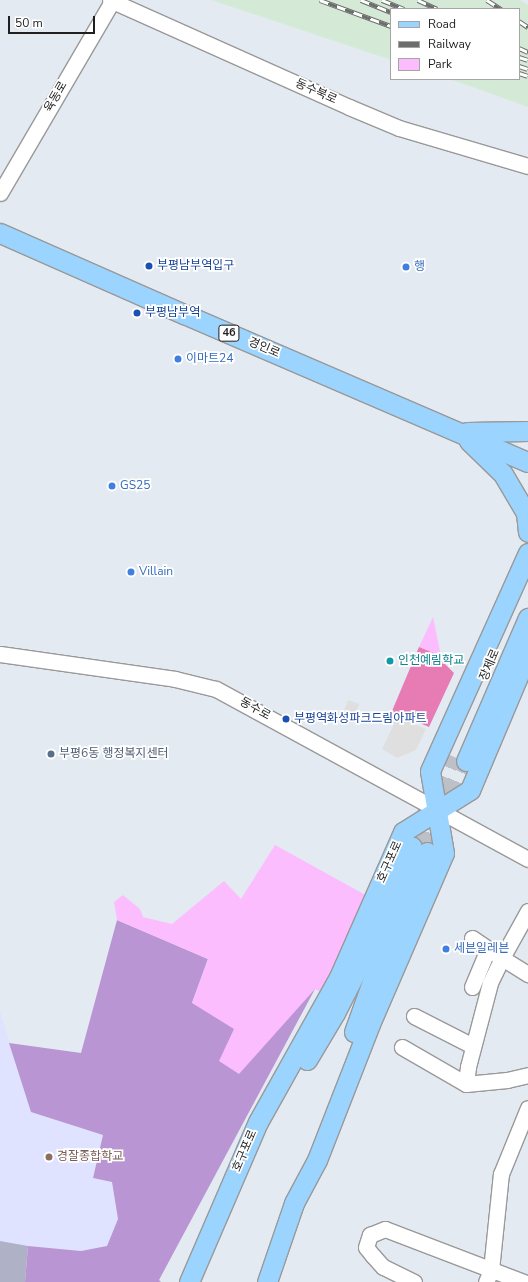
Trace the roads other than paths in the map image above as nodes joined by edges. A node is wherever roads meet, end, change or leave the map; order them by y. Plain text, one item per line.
1 (111, 0) edge
2 (528, 166) edge
3 (0, 193) edge
4 (0, 233) edge
5 (528, 431) edge
6 (459, 432) junction
7 (528, 462) edge
8 (528, 532) edge
9 (528, 553) edge
10 (528, 575) edge
11 (528, 618) edge
12 (528, 653) edge
13 (0, 654) edge
14 (437, 810) junction
15 (528, 859) edge
16 (528, 911) edge
17 (472, 938) dead end
18 (488, 949) junction
19 (502, 958) junction
20 (528, 974) edge
21 (472, 987) dead end
22 (414, 1016) dead end
23 (473, 1046) junction
24 (402, 1047) dead end
25 (528, 1075) edge
26 (466, 1084) junction
27 (528, 1108) edge
28 (234, 1179) junction
29 (294, 1203) junction
30 (488, 1276) edge
31 (188, 1282) edge
32 (267, 1282) edge
33 (414, 1282) edge
34 (524, 1282) edge

1 - 2 street, 동수북로
1 - 3 street, 육동로
4 - 6 main road, 경인로 / 46
5 - 6 main road
6 - 7 main road, 경인로 / 46
6 - 8 main road
9 - 14 main road
10 - 11 main road, 장제로
12 - 14 main road
13 - 14 street, 동수로
14 - 15 street, 동수로
14 - 28 main road, 호구포로
14 - 29 main road, 호구포로
16 - 19 street
17 - 18 street
18 - 19 street
18 - 21 street
19 - 20 street
19 - 23 street
22 - 23 street
23 - 26 street
24 - 26 street
25 - 26 street
27 - 30 street
28 - 29 main road, 호구포로
28 - 31 main road, 호구포로
29 - 32 main road, 호구포로
30 - 33 street
30 - 34 street

